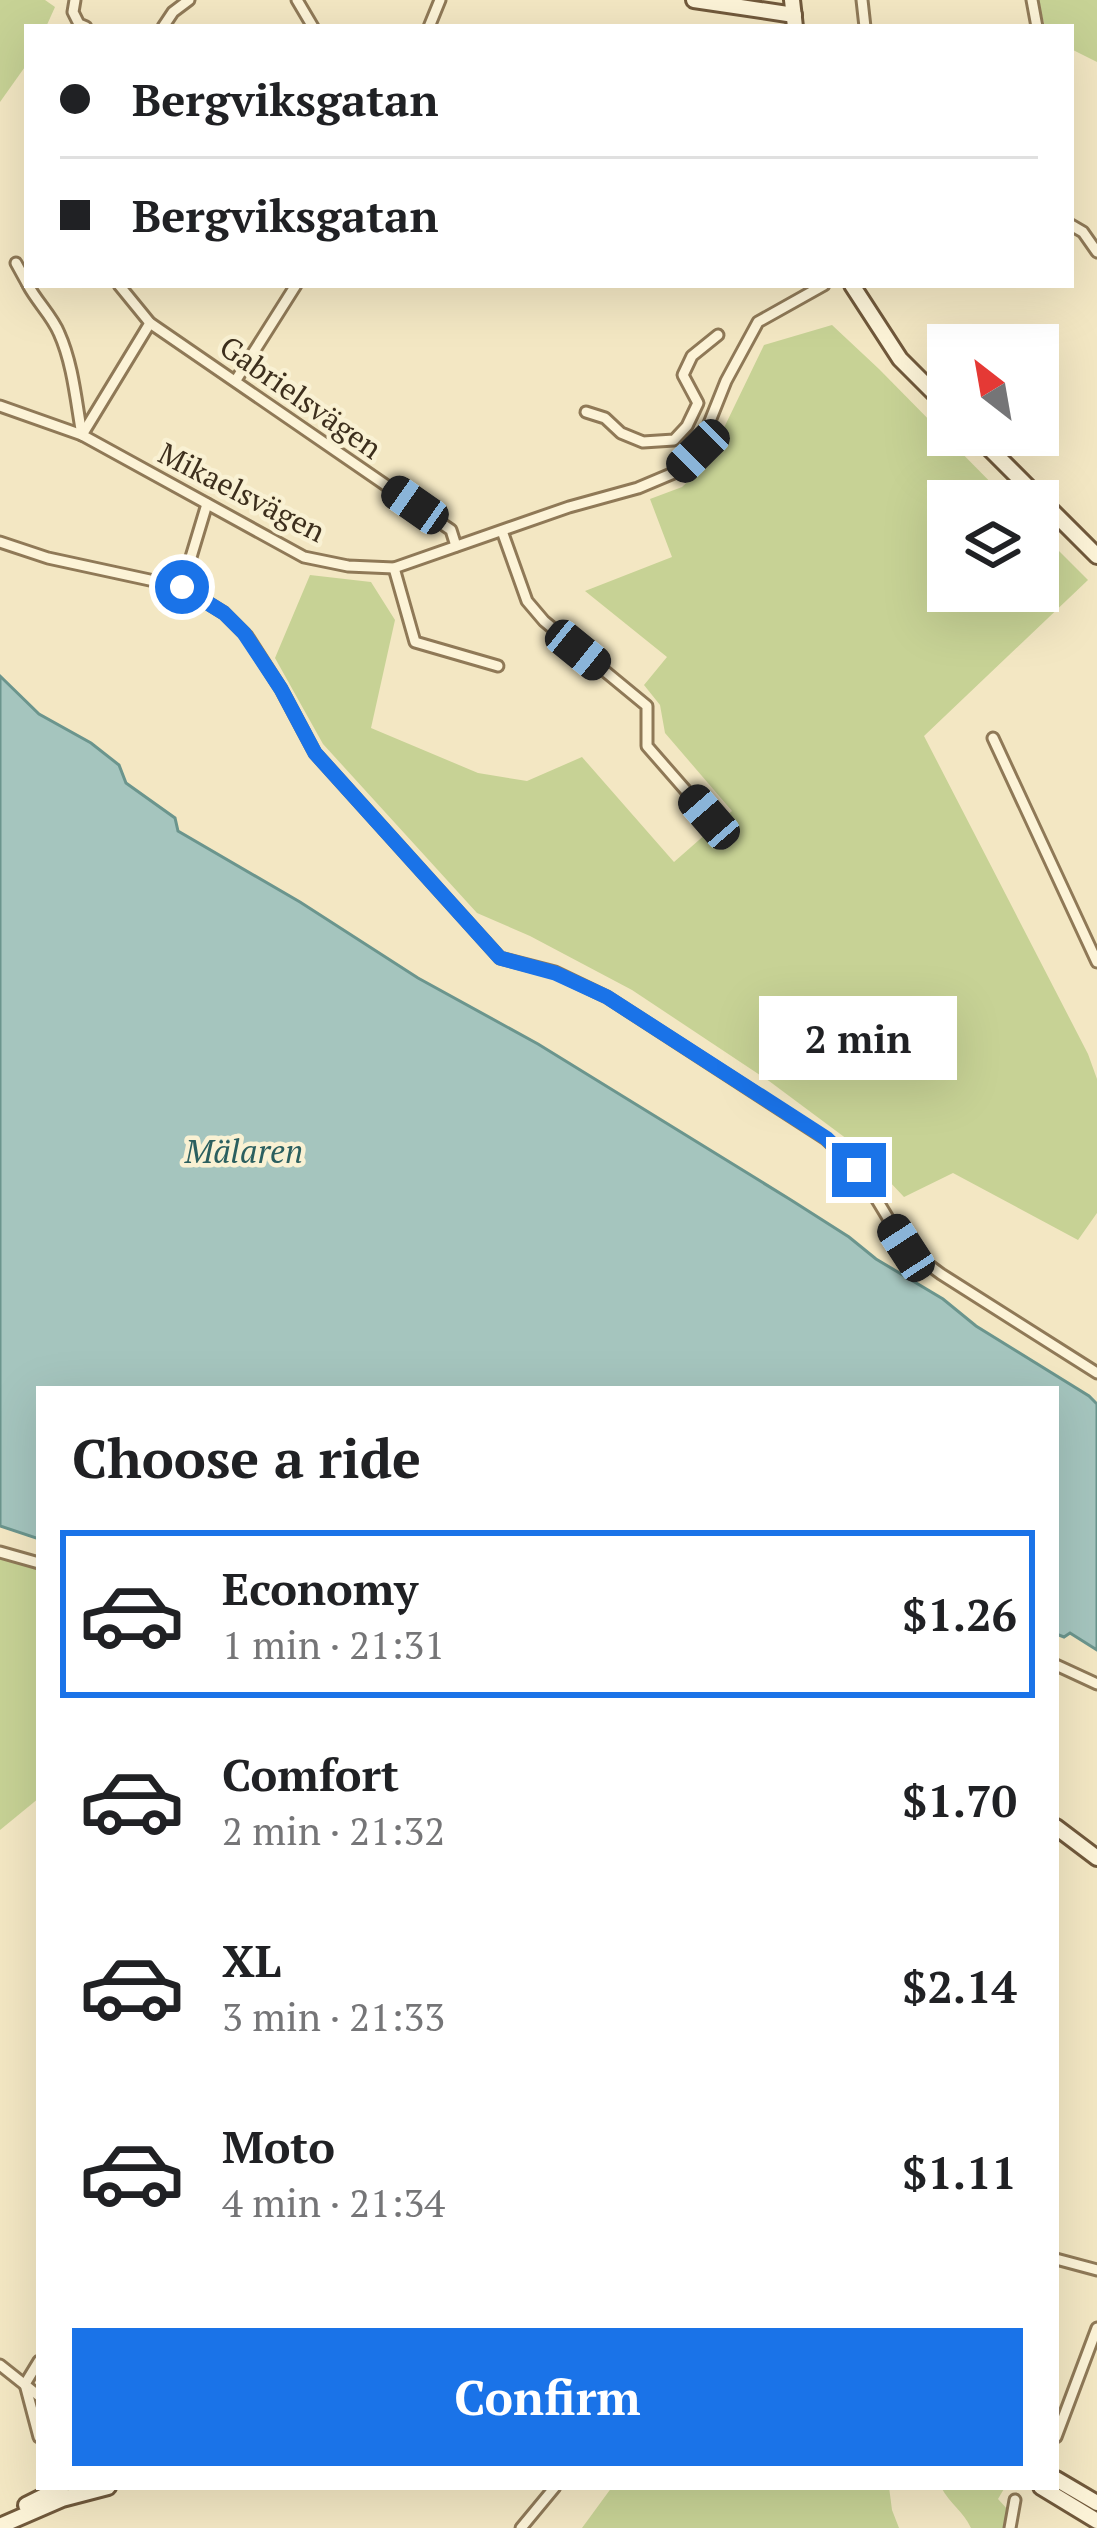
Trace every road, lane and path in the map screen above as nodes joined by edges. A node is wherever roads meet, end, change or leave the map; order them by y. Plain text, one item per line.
1 (189, 0) edge
2 (694, 0) edge
3 (794, 14) edge
4 (165, 24) edge
5 (1074, 227) edge
6 (1097, 252) edge
7 (16, 263) dead end
8 (24, 278) edge
9 (29, 288) edge
10 (121, 288) edge
11 (294, 288) edge
12 (819, 288) edge
13 (854, 288) edge
14 (150, 322) junction
15 (718, 335) dead end
16 (236, 380) junction
17 (927, 386) edge
18 (0, 406) edge
19 (586, 412) dead end
20 (82, 434) junction
21 (997, 456) edge
22 (207, 504) junction
23 (1097, 530) edge
24 (502, 531) junction
25 (0, 542) edge
26 (1084, 544) junction
27 (456, 546) junction
28 (1097, 556) edge
29 (394, 568) junction
30 (182, 587) junction
31 (498, 666) dead end
32 (993, 738) dead end
33 (709, 817) dead end
34 (1097, 962) edge
35 (1097, 1373) edge
36 (0, 1552) edge
37 (36, 1562) edge
38 (1059, 1666) edge
39 (1097, 1684) edge
40 (1059, 1829) edge
41 (1097, 1858) edge
42 (1059, 2260) edge
43 (1097, 2270) edge
44 (1097, 2328) edge
45 (0, 2366) edge
46 (36, 2366) edge
47 (26, 2384) junction
48 (36, 2393) edge
49 (36, 2425) edge
50 (1059, 2429) edge
51 (1059, 2481) edge
52 (553, 2490) edge
53 (1046, 2490) edge
54 (65, 2491) edge
55 (1015, 2500) dead end
56 (1097, 2503) edge
57 (1097, 2521) edge
58 (0, 2522) edge
59 (521, 2528) edge
60 (1010, 2528) edge

1 - 4 street
2 - 3 street
5 - 6 street
7 - 8 street
9 - 20 street
10 - 14 street, Gabrielsvägen
11 - 16 street
12 - 24 street, Mikaelsvägen
13 - 17 street
14 - 16 street, Gabrielsvägen
14 - 20 street
15 - 19 street
16 - 27 street, Gabrielsvägen
18 - 20 street, Mikaelsvägen
20 - 22 street, Mikaelsvägen
21 - 26 street
22 - 29 street, Mikaelsvägen
22 - 30 street
23 - 26 street
24 - 27 street, Mikaelsvägen
24 - 33 street
25 - 30 street
26 - 28 street
27 - 29 street, Mikaelsvägen
29 - 31 street
30 - 35 street
32 - 34 street
36 - 37 street
38 - 39 street
40 - 41 street
42 - 43 street
44 - 50 street
45 - 47 street
46 - 47 street
47 - 48 street
47 - 49 street
51 - 56 street
52 - 59 street
53 - 57 street
54 - 58 street
55 - 60 street

